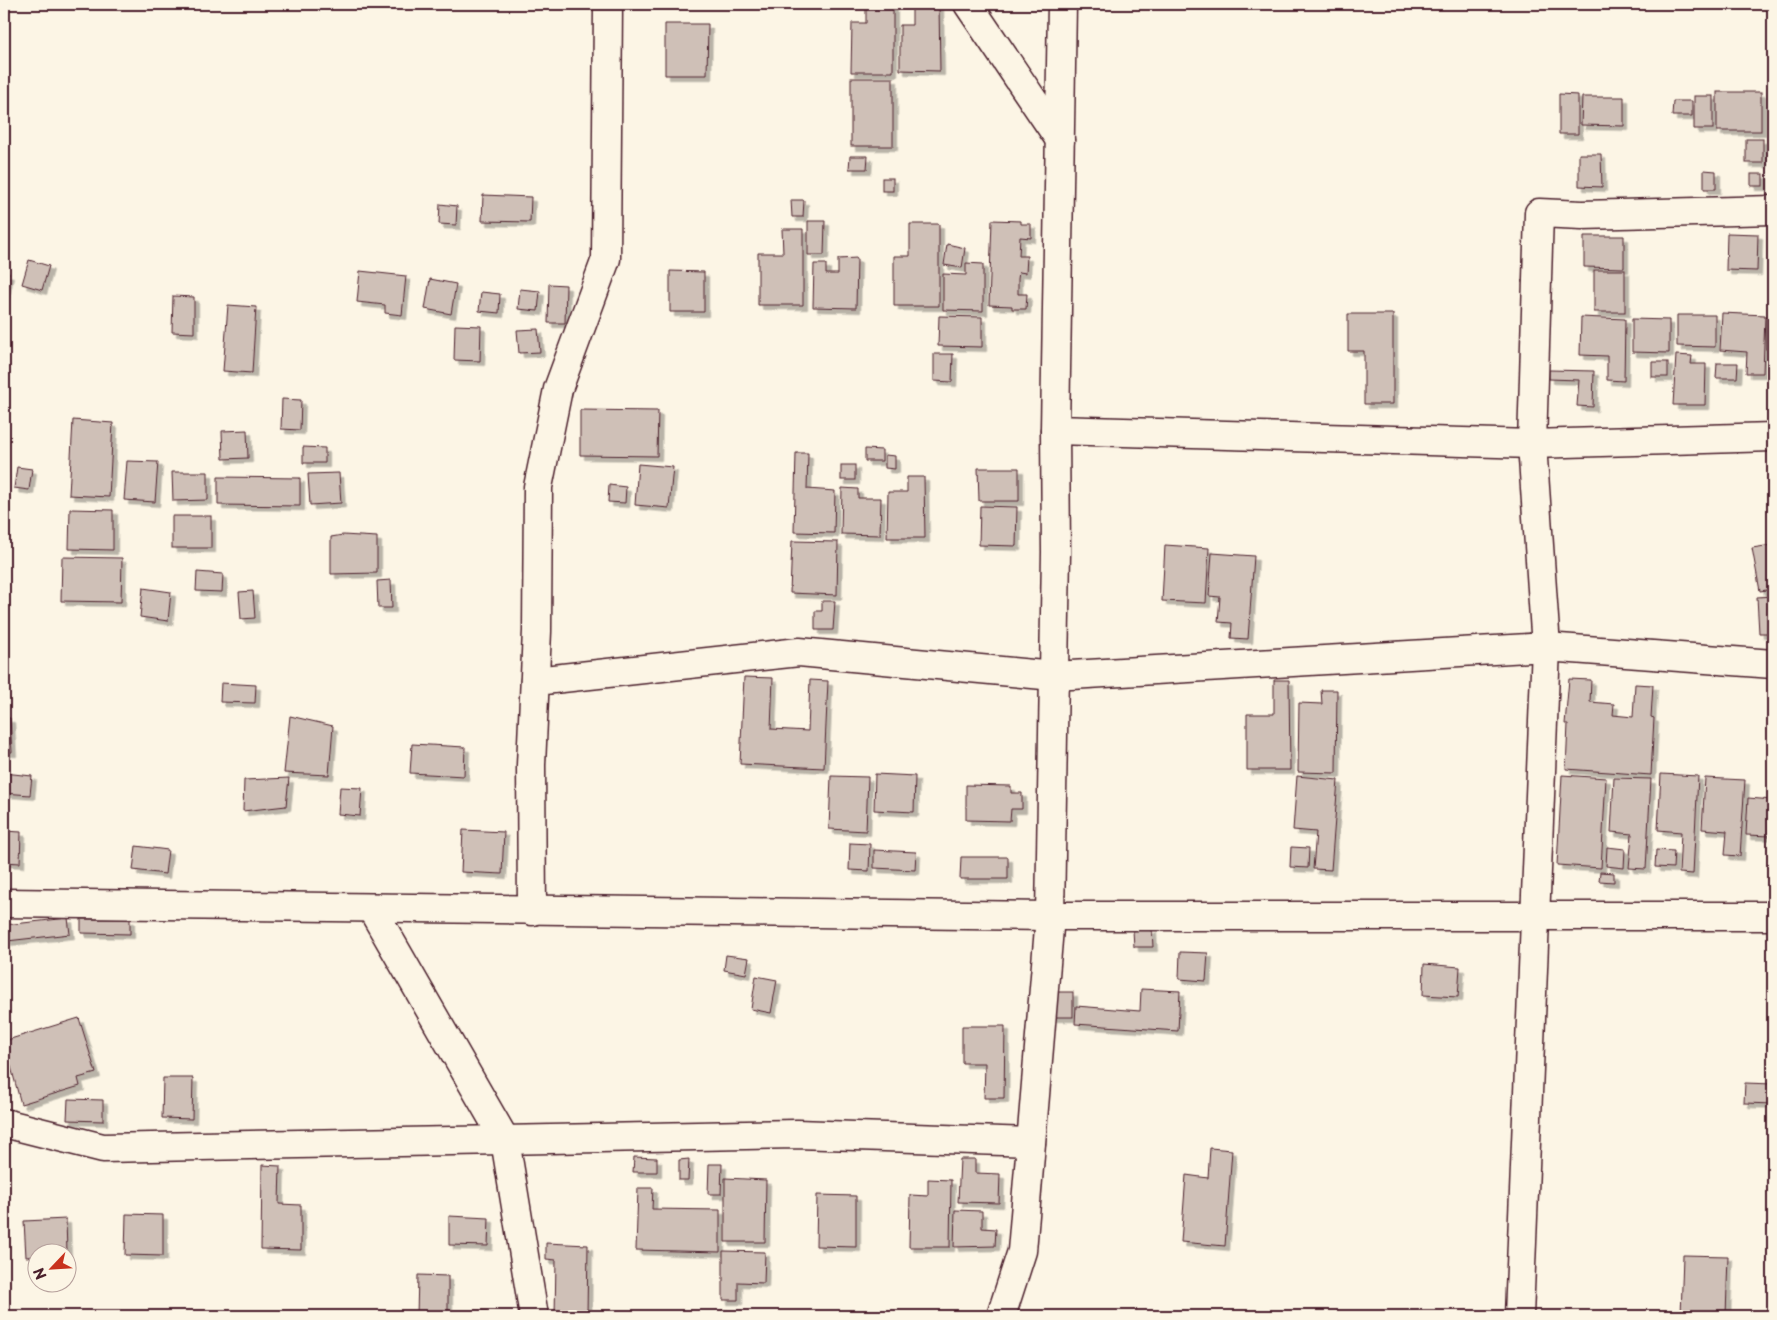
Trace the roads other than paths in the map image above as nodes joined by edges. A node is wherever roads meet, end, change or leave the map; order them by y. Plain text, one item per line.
1 (608, 4) edge
2 (968, 4) edge
3 (1062, 4) edge
4 (1060, 140) junction
5 (1773, 210) edge
6 (1055, 430) junction
7 (1773, 437) edge
8 (1532, 444) junction
9 (1546, 647) junction
10 (1773, 664) edge
11 (1054, 676) junction
12 (535, 681) junction
13 (4, 903) edge
14 (372, 909) junction
15 (532, 911) junction
16 (1050, 916) junction
17 (1537, 916) junction
18 (1773, 916) edge
19 (4, 1123) edge
20 (505, 1140) junction
21 (1031, 1142) junction
22 (534, 1316) edge
23 (1001, 1316) edge
24 (1519, 1316) edge

1 - 12 street
2 - 4 street
3 - 4 street
4 - 6 street
5 - 8 street
6 - 8 street
6 - 11 street
7 - 8 street
8 - 9 street
9 - 10 street
9 - 11 street
9 - 17 street
11 - 12 street
11 - 16 street
12 - 15 street
13 - 14 street
14 - 15 street
14 - 20 street
15 - 16 street
16 - 17 street
16 - 21 street
17 - 18 street
17 - 24 street
19 - 20 street
20 - 21 street
20 - 22 street
21 - 23 street

